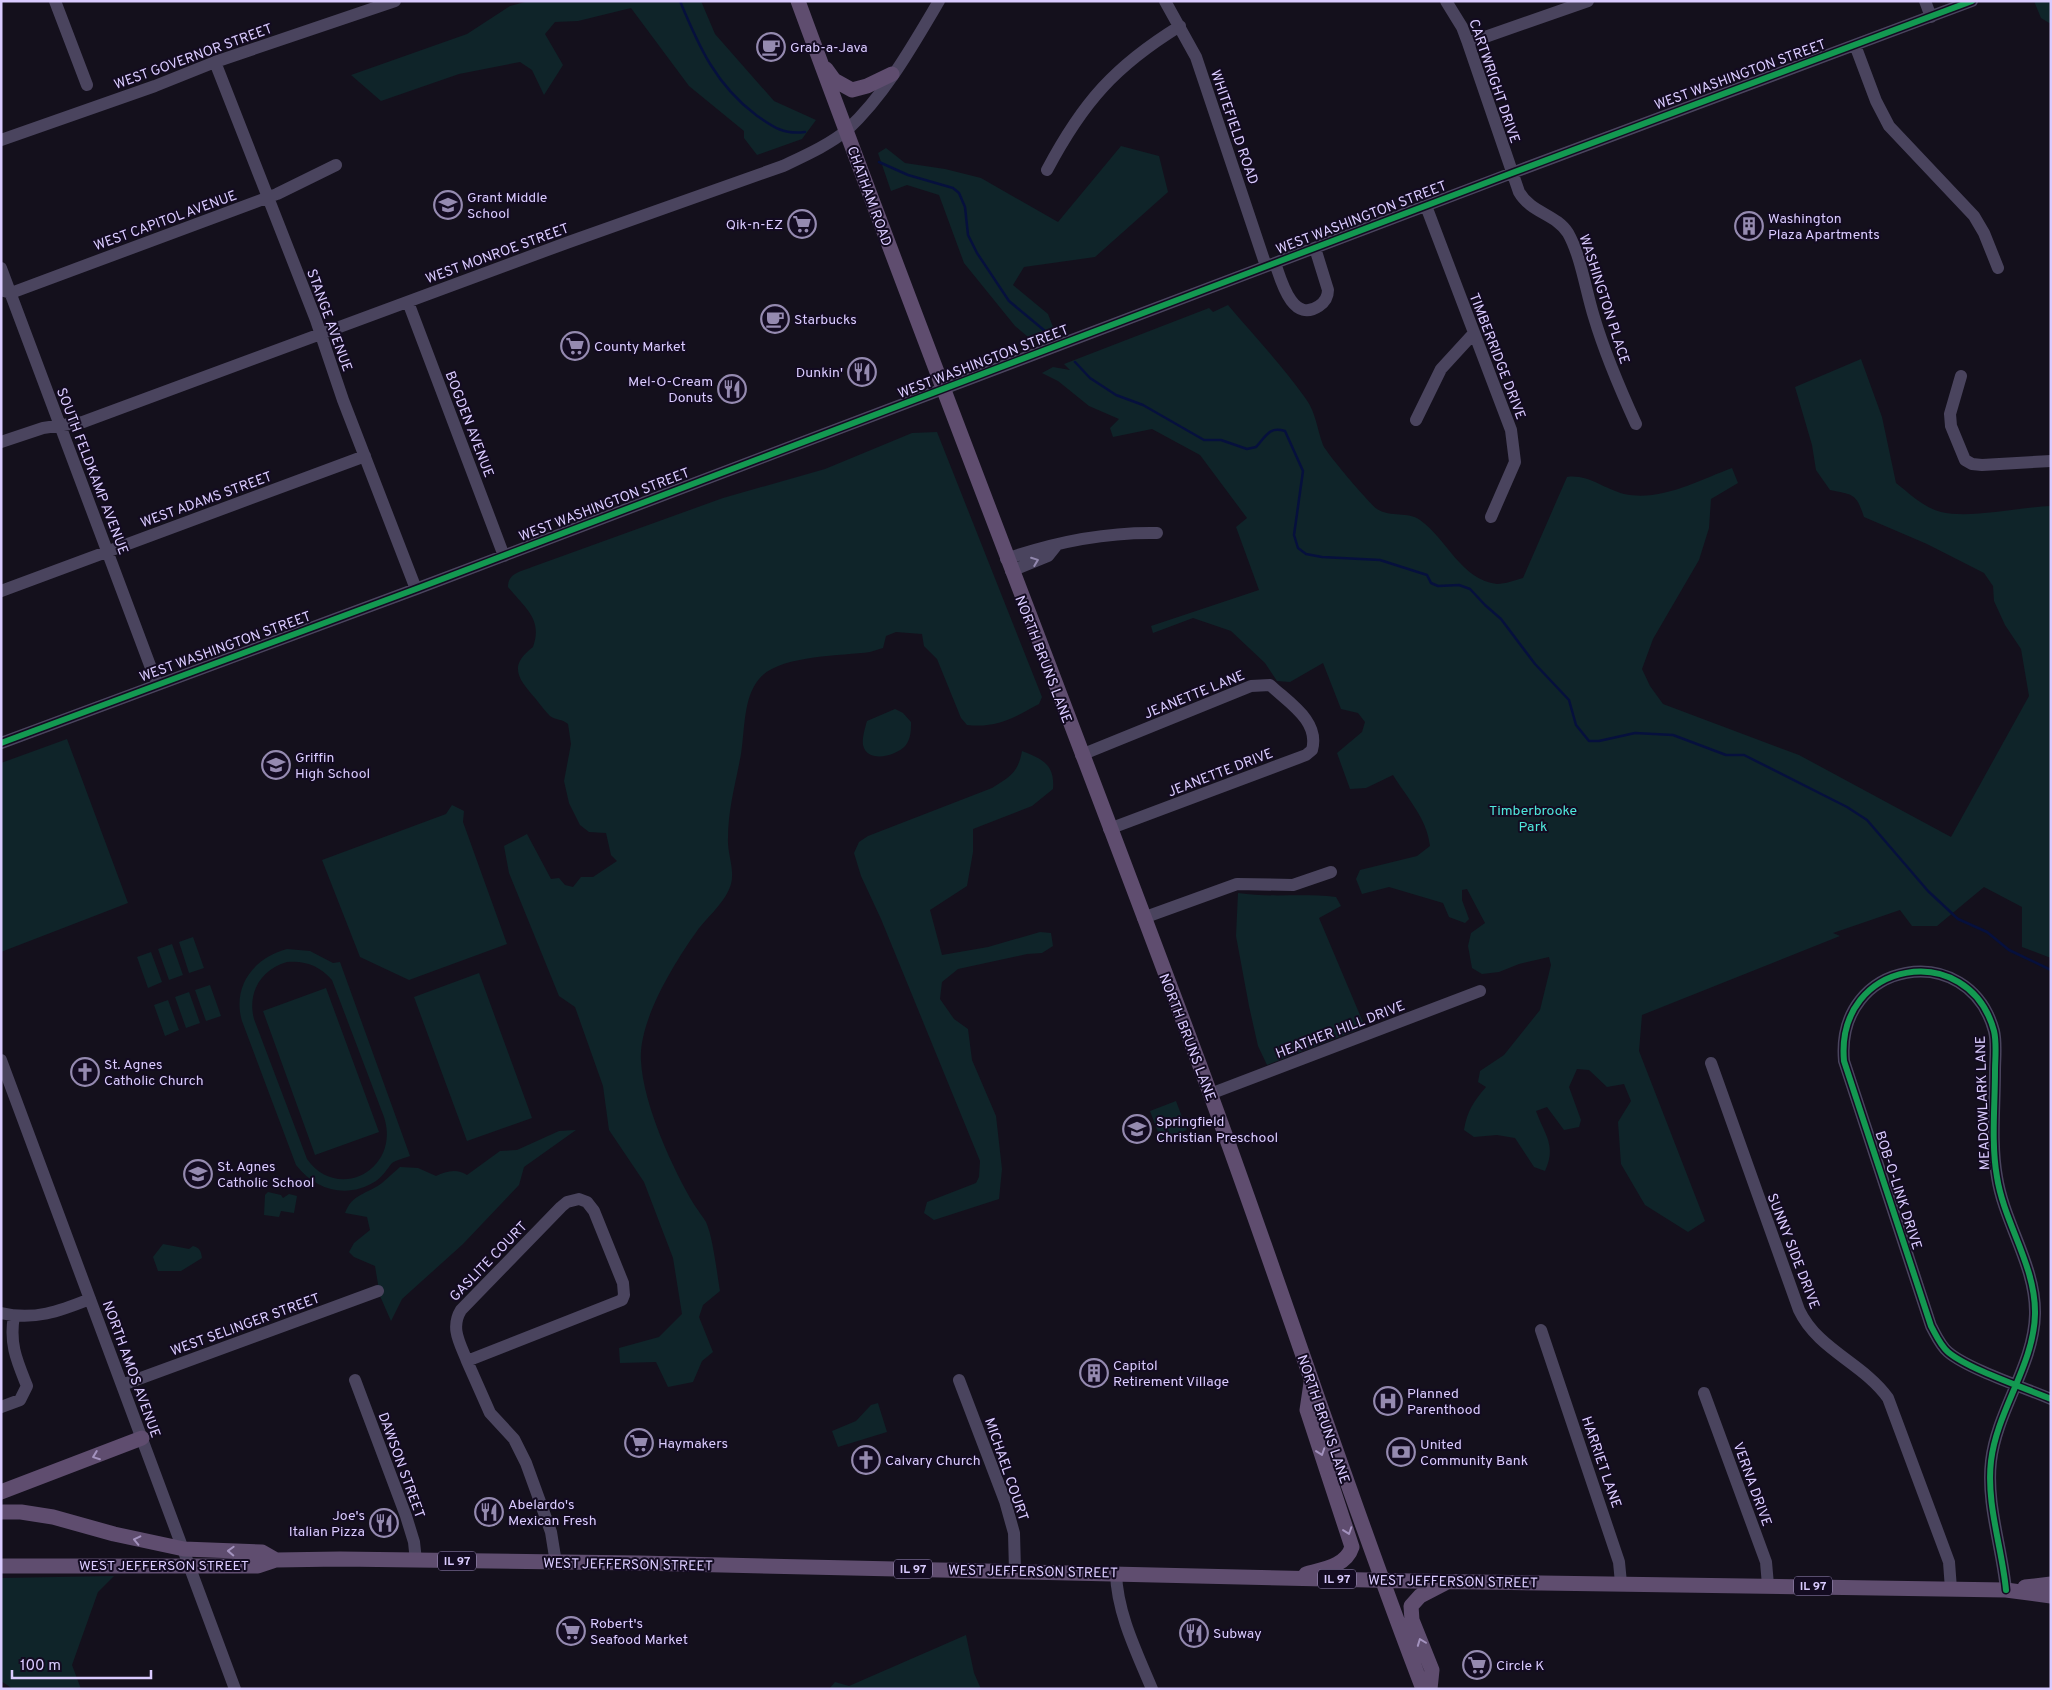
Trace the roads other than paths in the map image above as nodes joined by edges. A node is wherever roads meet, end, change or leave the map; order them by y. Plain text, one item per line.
1 (55, 1) edge
2 (395, 1) edge
3 (798, 1) edge
4 (939, 1) edge
5 (1165, 1) edge
6 (1446, 1) edge
7 (1588, 1) edge
8 (1925, 1) edge
9 (1972, 1) edge
10 (1931, 17) junction
11 (1180, 26) junction
12 (1468, 43) junction
13 (1855, 45) junction
14 (818, 58) junction
15 (215, 62) junction
16 (892, 74) junction
17 (87, 86) dead end
18 (846, 131) junction
19 (1, 140) edge
20 (336, 165) dead end
21 (1047, 170) dead end
22 (1512, 173) junction
23 (268, 197) junction
24 (1426, 206) junction
25 (1315, 248) junction
26 (1271, 265) junction
27 (1, 268) edge
28 (1998, 268) dead end
29 (6, 292) edge
30 (408, 302) junction
31 (1474, 333) junction
32 (320, 334) junction
33 (1960, 376) dead end
34 (942, 390) junction
35 (1416, 420) dead end
36 (1636, 424) dead end
37 (61, 427) junction
38 (1, 442) edge
39 (365, 456) junction
40 (2051, 460) edge
41 (1491, 517) dead end
42 (1157, 533) dead end
43 (108, 552) junction
44 (504, 556) junction
45 (1009, 565) junction
46 (416, 590) junction
47 (1, 591) edge
48 (157, 684) junction
49 (1309, 722) joint
50 (1, 743) edge
51 (1081, 755) junction
52 (1109, 829) junction
53 (1331, 872) dead end
54 (1143, 918) junction
55 (1892, 977) joint
56 (1480, 991) dead end
57 (1, 1060) edge
58 (1711, 1063) dead end
59 (1210, 1094) junction
60 (378, 1291) dead end
61 (90, 1299) junction
62 (1, 1313) edge
63 (14, 1316) junction
64 (1541, 1330) dead end
65 (467, 1361) junction
66 (355, 1380) dead end
67 (959, 1380) dead end
68 (1311, 1383) junction
69 (2016, 1384) junction
70 (122, 1385) junction
71 (1704, 1393) dead end
72 (2051, 1399) edge
73 (1, 1407) edge
74 (142, 1438) junction
75 (1, 1492) edge
76 (1, 1512) edge
77 (184, 1549) junction
78 (276, 1560) junction
79 (416, 1560) junction
80 (556, 1562) junction
81 (190, 1565) junction
82 (1, 1566) edge
83 (1015, 1571) junction
84 (1116, 1573) junction
85 (1294, 1578) junction
86 (1381, 1580) junction
87 (1450, 1581) junction
88 (1621, 1583) junction
89 (2051, 1584) edge
90 (1768, 1586) junction
91 (1951, 1589) junction
92 (2006, 1590) junction
93 (2051, 1596) edge
94 (235, 1689) edge
95 (1152, 1689) edge
96 (1423, 1689) edge
97 (1430, 1689) edge

1 - 17 street
2 - 15 street, WEST GOVERNOR STREET
3 - 14 main road, CHATHAM ROAD
4 - 16 street, WEST MONROE STREET
5 - 11 street, WHITEFIELD ROAD
6 - 12 street, CARTWRIGHT DRIVE
7 - 12 street
8 - 10 street
9 - 10 street, WEST WASHINGTON STREET
10 - 13 street, WEST WASHINGTON STREET
11 - 21 street
11 - 26 street, WHITEFIELD ROAD
12 - 22 street, CARTWRIGHT DRIVE
13 - 22 street, WEST WASHINGTON STREET
13 - 28 street
14 - 16 main road
14 - 18 main road, CHATHAM ROAD
15 - 19 street, WEST GOVERNOR STREET
15 - 23 street, STANGE AVENUE
16 - 18 street, WEST MONROE STREET
18 - 30 street, WEST MONROE STREET
18 - 34 main road, CHATHAM ROAD
20 - 23 street, WEST CAPITOL AVENUE
22 - 24 street, WEST WASHINGTON STREET
22 - 36 street, WASHINGTON PLACE
23 - 29 street, WEST CAPITOL AVENUE
23 - 32 street, STANGE AVENUE
24 - 25 street, WEST WASHINGTON STREET
24 - 31 street, TIMBERRIDGE DRIVE
25 - 26 street, WEST WASHINGTON STREET
25 - 26 street, WHITEFIELD ROAD
26 - 34 street, WEST WASHINGTON STREET
27 - 29 street, SOUTH FELDKAMP AVENUE
29 - 37 street, SOUTH FELDKAMP AVENUE
30 - 32 street, WEST MONROE STREET
30 - 44 street, BOGDEN AVENUE
31 - 35 street
31 - 41 street, TIMBERRIDGE DRIVE
32 - 37 street, WEST MONROE STREET
32 - 39 street, STANGE AVENUE
33 - 40 street
34 - 44 street, WEST WASHINGTON STREET
34 - 45 main road, NORTH BRUNS LANE
37 - 38 street, WEST MONROE STREET
37 - 43 street, SOUTH FELDKAMP AVENUE
39 - 43 street, WEST ADAMS STREET
39 - 46 street, STANGE AVENUE
42 - 45 street
43 - 47 street, WEST ADAMS STREET
43 - 48 street, SOUTH FELDKAMP AVENUE
44 - 46 street, WEST WASHINGTON STREET
45 - 51 main road, NORTH BRUNS LANE
46 - 48 street, WEST WASHINGTON STREET
48 - 50 street, WEST WASHINGTON STREET
49 - 51 street, JEANETTE LANE
49 - 52 street, JEANETTE DRIVE
51 - 52 main road, NORTH BRUNS LANE
52 - 54 main road, NORTH BRUNS LANE
53 - 54 street
54 - 59 main road, NORTH BRUNS LANE
55 - 69 street, BOB-O-LINK DRIVE
55 - 69 street, MEADOWLARK LANE
56 - 59 street, HEATHER HILL DRIVE
57 - 61 street, NORTH AMOS AVENUE
58 - 91 street, SUNNY SIDE DRIVE
59 - 68 main road, NORTH BRUNS LANE
60 - 70 street, WEST SELINGER STREET
61 - 63 street
61 - 70 street, NORTH AMOS AVENUE
62 - 63 street
63 - 73 street
64 - 88 street, HARRIET LANE
65 - 65 street, GASLITE COURT
65 - 80 street
66 - 79 street, DAWSON STREET
67 - 83 street, MICHAEL COURT
68 -> 85 main road
68 - 86 main road, NORTH BRUNS LANE
69 - 72 street, BOB-O-LINK DRIVE
69 - 92 street, MEADOWLARK LANE
70 - 74 street, NORTH AMOS AVENUE
71 - 90 street, VERNA DRIVE
74 -> 75 main road
74 - 77 street, NORTH AMOS AVENUE
77 -> 76 main road, IL 97
78 -> 77 main road, IL 97
77 - 81 street, NORTH AMOS AVENUE
78 - 79 main road, WEST JEFFERSON STREET / IL 97
78 - 81 main road, WEST JEFFERSON STREET / IL 97
79 - 80 main road, WEST JEFFERSON STREET / IL 97
80 - 83 main road, WEST JEFFERSON STREET / IL 97
81 - 82 main road, WEST JEFFERSON STREET / IL 97
81 - 94 street, NORTH AMOS AVENUE
83 - 84 main road, WEST JEFFERSON STREET / IL 97
84 - 85 main road, WEST JEFFERSON STREET / IL 97
84 - 95 street
85 - 86 main road, WEST JEFFERSON STREET / IL 97
86 - 87 main road, WEST JEFFERSON STREET / IL 97
86 - 96 main road, NORTH BRUNS LANE
87 - 88 main road, WEST JEFFERSON STREET / IL 97
97 -> 87 main road
88 - 90 main road, WEST JEFFERSON STREET / IL 97
89 - 92 main road, WEST JEFFERSON STREET / IL 97
90 - 91 main road, WEST JEFFERSON STREET / IL 97
91 - 92 main road, WEST JEFFERSON STREET / IL 97
92 - 93 main road, WEST JEFFERSON STREET / IL 97

